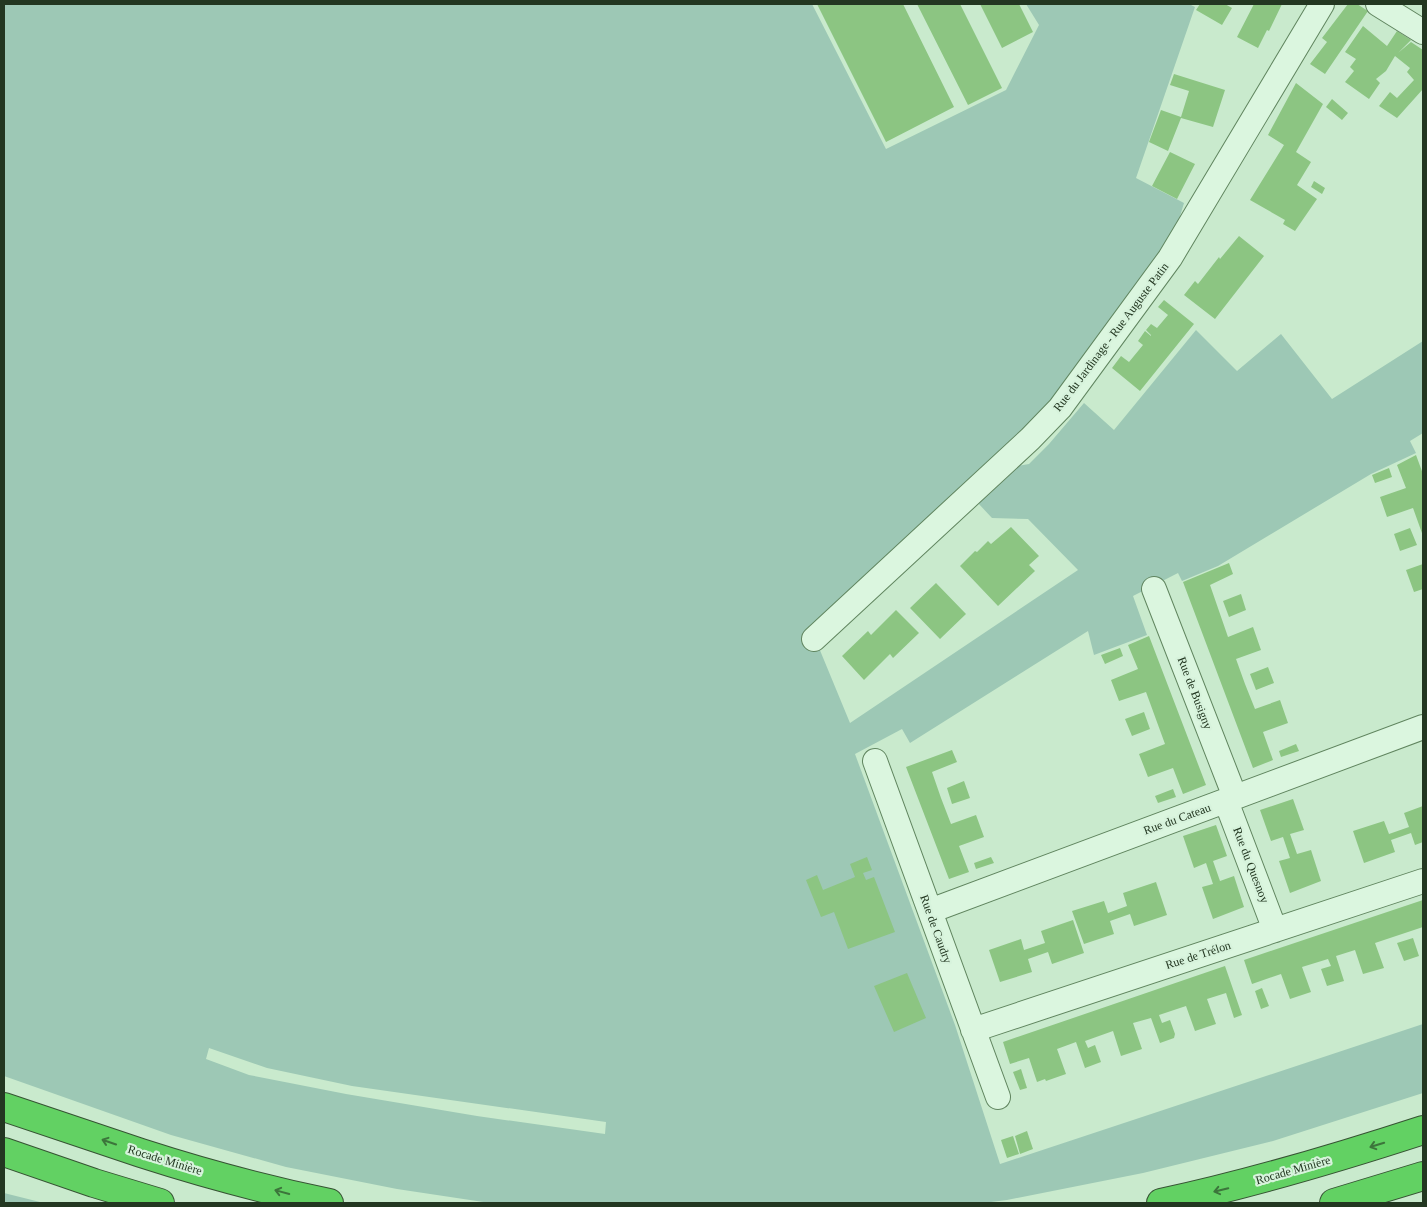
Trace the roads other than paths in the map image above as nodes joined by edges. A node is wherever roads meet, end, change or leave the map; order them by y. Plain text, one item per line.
1 (1322, 4) edge
2 (1378, 4) edge
3 (1423, 32) edge
4 (1154, 589) dead end
5 (814, 639) dead end
6 (1423, 727) edge
7 (875, 761) dead end
8 (1230, 799) junction
9 (1423, 881) edge
10 (930, 911) junction
11 (1276, 930) junction
12 (973, 1030) junction
13 (998, 1097) dead end
14 (4, 1107) edge
15 (1423, 1130) edge
16 (11, 1155) edge
17 (1423, 1176) edge
18 (160, 1203) edge
19 (329, 1203) edge
20 (1161, 1203) edge
21 (1334, 1203) edge

1 - 5 street, Rue du Jardinage - Rue Auguste Patin
2 - 3 street
4 - 8 street, Rue de Busigny
6 - 8 street, Rue du Cateau
7 - 10 street, Rue de Caudry
8 - 10 street, Rue du Cateau
8 - 11 street, Rue du Quesnoy
9 - 11 street, Rue de Trélon
10 - 12 street, Rue de Caudry
11 - 12 street, Rue de Trélon
12 - 13 street, Rue de Caudry
19 -> 14 highway, Rocade Minière
15 -> 20 highway, Rocade Minière
16 - 18 highway
17 - 21 highway

